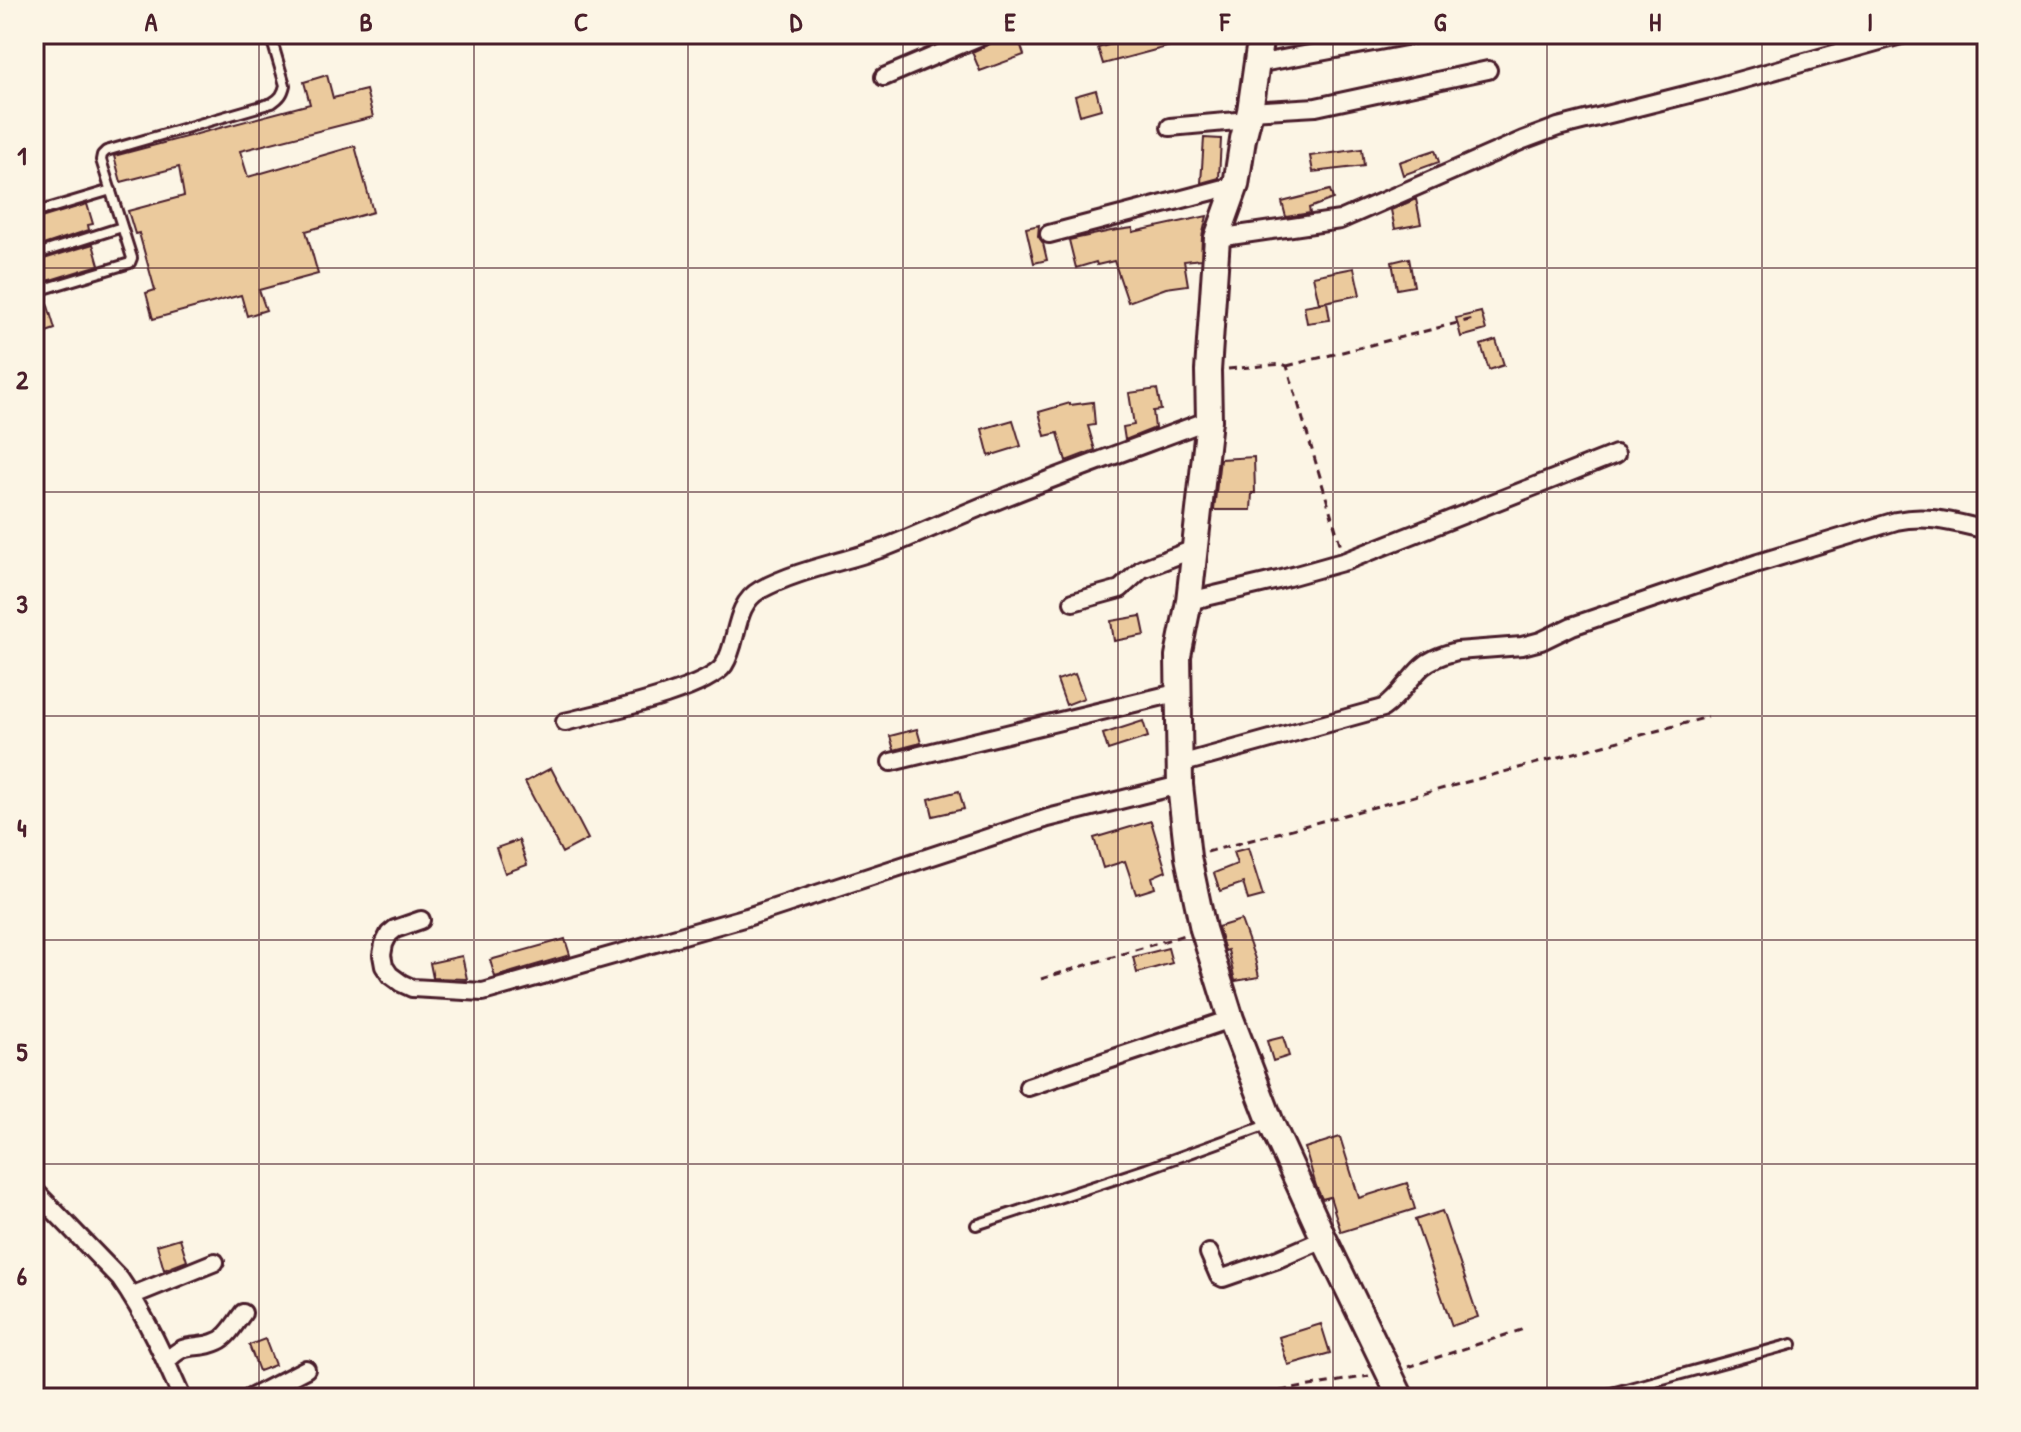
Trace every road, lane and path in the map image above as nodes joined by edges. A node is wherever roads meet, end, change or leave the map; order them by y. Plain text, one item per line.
1 (270, 34) edge
2 (986, 34) edge
3 (1261, 34) edge
4 (1416, 34) edge
5 (1905, 34) edge
6 (1256, 64) junction
7 (1488, 70) dead end
8 (884, 77) dead end
9 (1249, 115) junction
10 (1170, 127) dead end
11 (1236, 185) junction
12 (111, 190) junction
13 (34, 213) edge
14 (122, 227) junction
15 (1049, 234) dead end
16 (1217, 238) junction
17 (34, 255) edge
18 (34, 292) edge
19 (1477, 318) dead end
20 (1287, 366) junction
21 (1208, 371) junction
22 (1209, 420) junction
23 (1616, 454) dead end
24 (1987, 530) edge
25 (1194, 549) junction
26 (1346, 561) junction
27 (1189, 601) junction
28 (1073, 602) dead end
29 (1180, 692) junction
30 (1708, 717) dead end
31 (565, 722) dead end
32 (891, 762) dead end
33 (1180, 775) junction
34 (1188, 857) junction
35 (421, 920) dead end
36 (1203, 929) junction
37 (1041, 979) dead end
38 (1231, 1019) junction
39 (1028, 1087) dead end
40 (1271, 1123) junction
41 (34, 1190) edge
42 (976, 1225) dead end
43 (1324, 1239) junction
44 (1209, 1253) dead end
45 (215, 1262) dead end
46 (131, 1296) junction
47 (243, 1313) dead end
48 (1792, 1344) dead end
49 (166, 1362) junction
50 (306, 1369) dead end
51 (182, 1398) edge
52 (250, 1398) edge
53 (1401, 1398) edge
54 (1593, 1398) edge

1 - 12 lane
2 - 8 street
3 - 6 main road
4 - 6 street
5 - 16 street
6 - 9 main road
7 - 9 street
9 - 10 street
9 - 11 main road
11 - 15 street
11 - 16 main road
12 - 13 lane
12 - 14 lane
14 - 17 lane
14 - 18 lane
16 - 21 main road
19 - 20 path
20 - 21 path
20 - 26 path
21 - 22 main road
22 - 25 main road
22 - 31 street
23 - 26 street
24 - 33 street
25 - 27 main road
25 - 28 street
26 - 27 street
27 - 29 main road
29 - 32 street
29 - 33 main road
30 - 34 path
33 - 34 main road
33 - 35 street
34 - 36 main road
36 - 37 path
36 - 38 main road
38 - 39 street
38 - 40 main road
40 - 42 lane
40 - 43 main road
41 - 46 street
43 - 44 street
43 - 53 main road
45 - 46 street
46 - 49 street
47 - 49 street
48 - 54 lane
49 - 51 street
50 - 52 street

